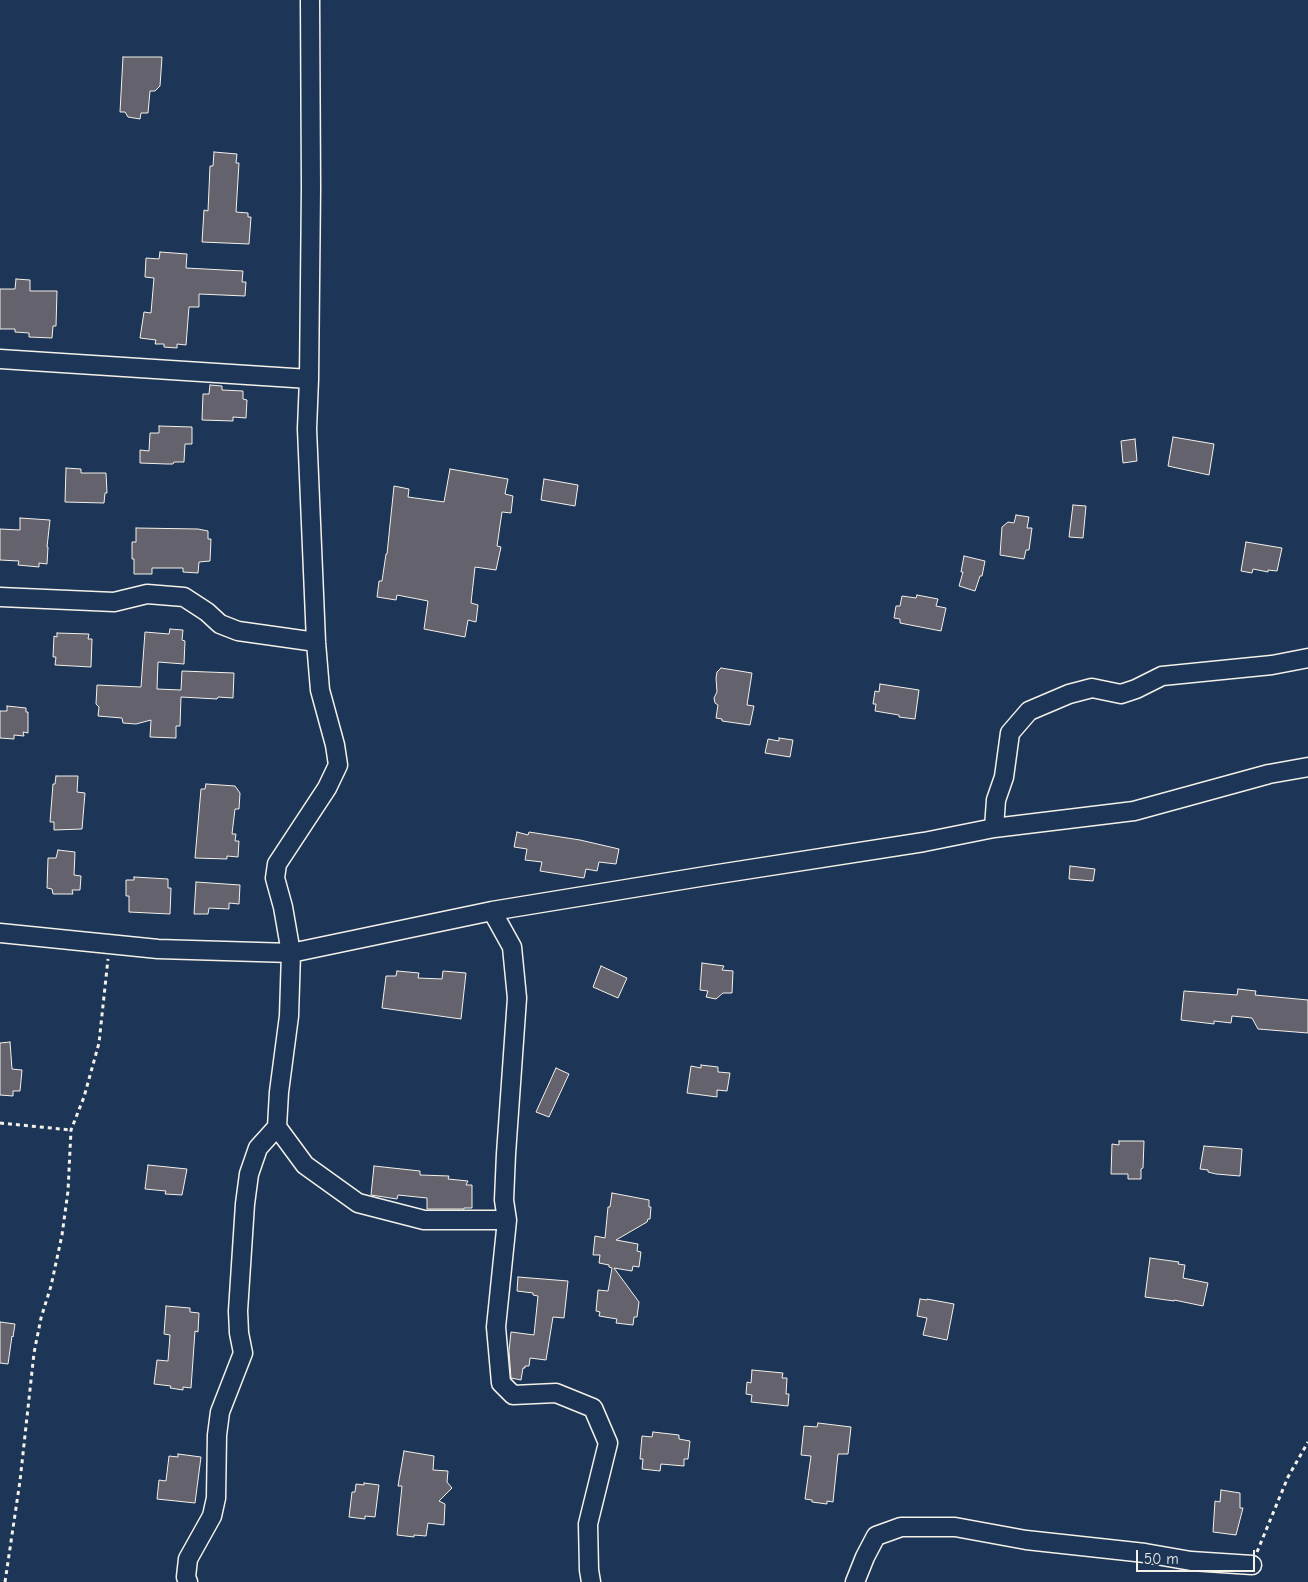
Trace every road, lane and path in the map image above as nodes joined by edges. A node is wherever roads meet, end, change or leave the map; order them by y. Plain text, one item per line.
1 (310, 0) edge
2 (0, 359) edge
3 (309, 379) junction
4 (0, 597) edge
5 (316, 642) junction
6 (1308, 658) edge
7 (1308, 767) edge
8 (994, 828) junction
9 (492, 911) junction
10 (0, 933) edge
11 (109, 944) junction
12 (291, 953) junction
13 (0, 1123) edge
14 (276, 1127) junction
15 (71, 1130) junction
16 (507, 1220) junction
17 (1308, 1442) edge
18 (1252, 1565) joint
19 (5, 1582) edge
20 (188, 1582) edge
21 (591, 1582) edge
22 (855, 1582) edge

1 - 3 street
2 - 3 street
3 - 5 street
4 - 5 street
5 - 12 street
6 - 8 street
7 - 8 street
8 - 9 street
9 - 12 street
9 - 16 street
10 - 11 street
11 - 12 street
11 - 15 path
12 - 14 street
13 - 15 path
14 - 16 street
14 - 20 street
15 - 19 path
16 - 21 street
17 - 18 path
18 - 22 street

